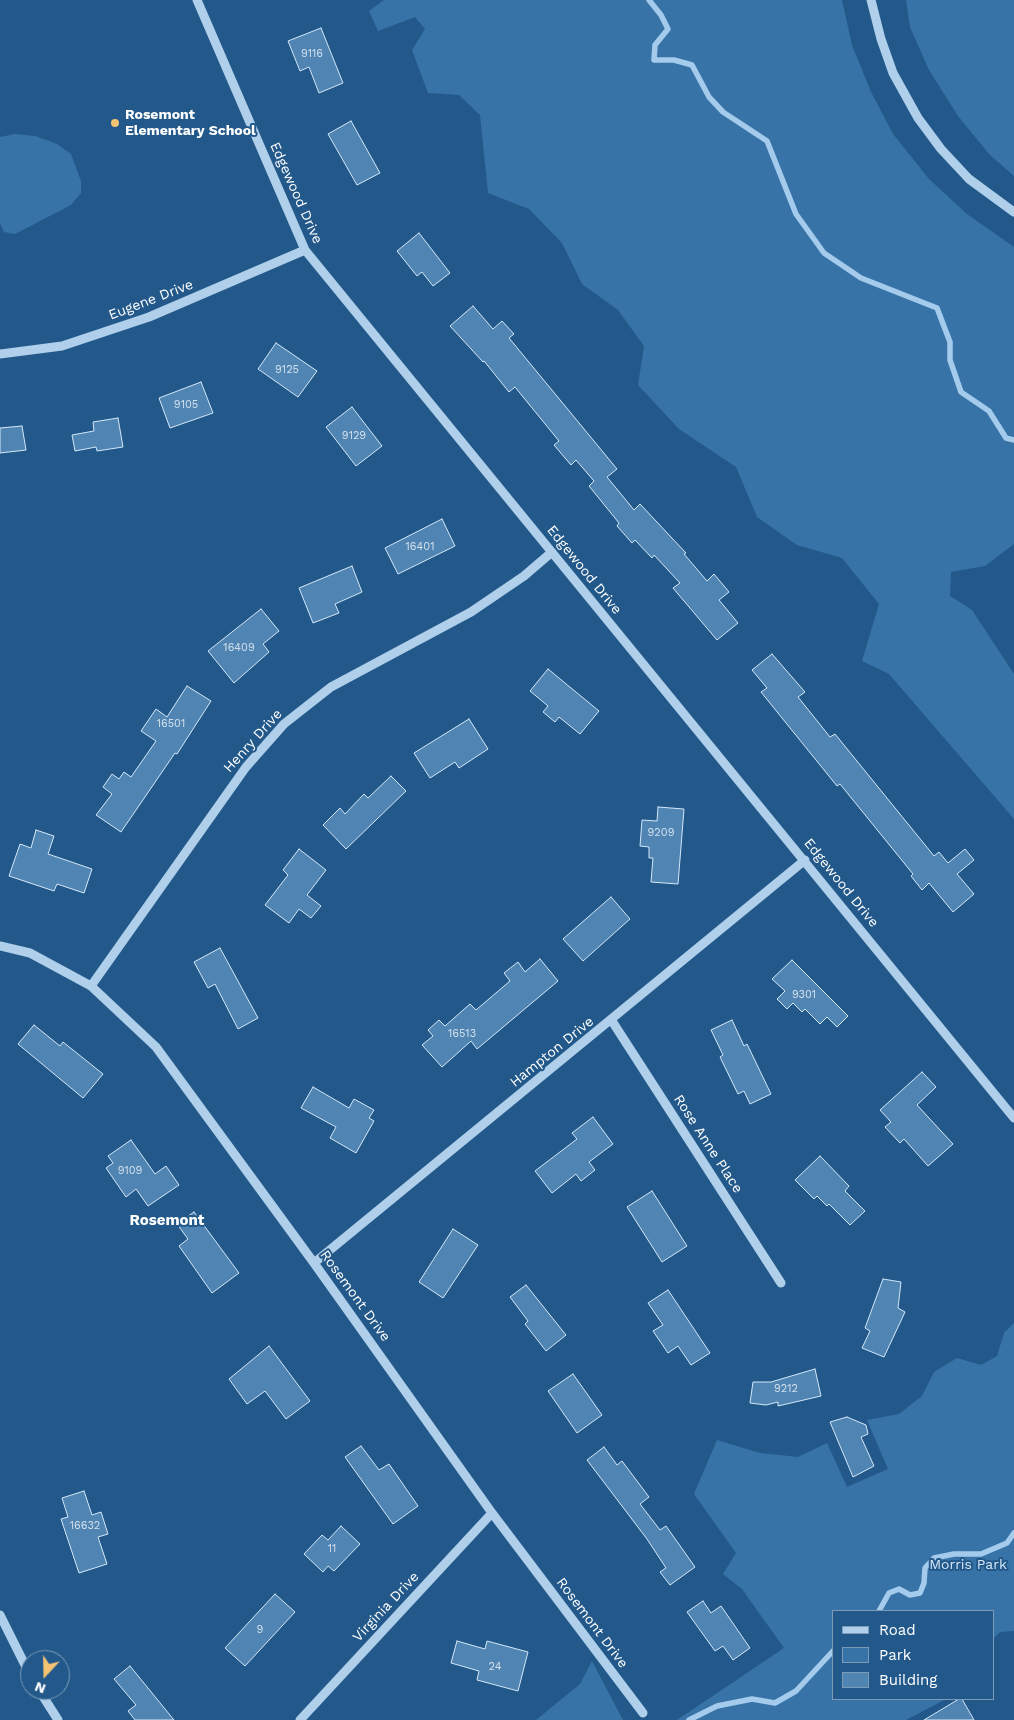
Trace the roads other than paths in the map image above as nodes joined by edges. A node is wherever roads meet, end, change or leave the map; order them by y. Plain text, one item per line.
1 (197, 0) edge
2 (871, 0) edge
3 (1014, 212) edge
4 (305, 250) junction
5 (0, 354) edge
6 (552, 552) junction
7 (805, 860) junction
8 (0, 946) edge
9 (91, 986) junction
10 (612, 1021) junction
11 (1014, 1118) edge
12 (314, 1263) junction
13 (781, 1283) dead end
14 (492, 1513) junction
15 (0, 1615) edge
16 (20, 1655) edge
17 (45, 1700) edge
18 (643, 1713) dead end
19 (58, 1720) edge
20 (300, 1720) edge

1 - 4 street, Edgewood Drive
2 - 3 street
4 - 5 street, Eugene Drive
4 - 6 street, Edgewood Drive
6 - 7 street, Edgewood Drive
6 - 9 street, Henry Drive
7 - 10 street, Hampton Drive
7 - 11 street, Edgewood Drive
8 - 9 street, Rosemont Drive
9 - 12 street, Rosemont Drive
10 - 12 street, Hampton Drive
10 - 13 street, Rose Anne Place
12 - 14 street, Rosemont Drive
14 - 18 street, Rosemont Drive
14 - 20 street, Virginia Drive
15 - 16 street
17 - 19 street

